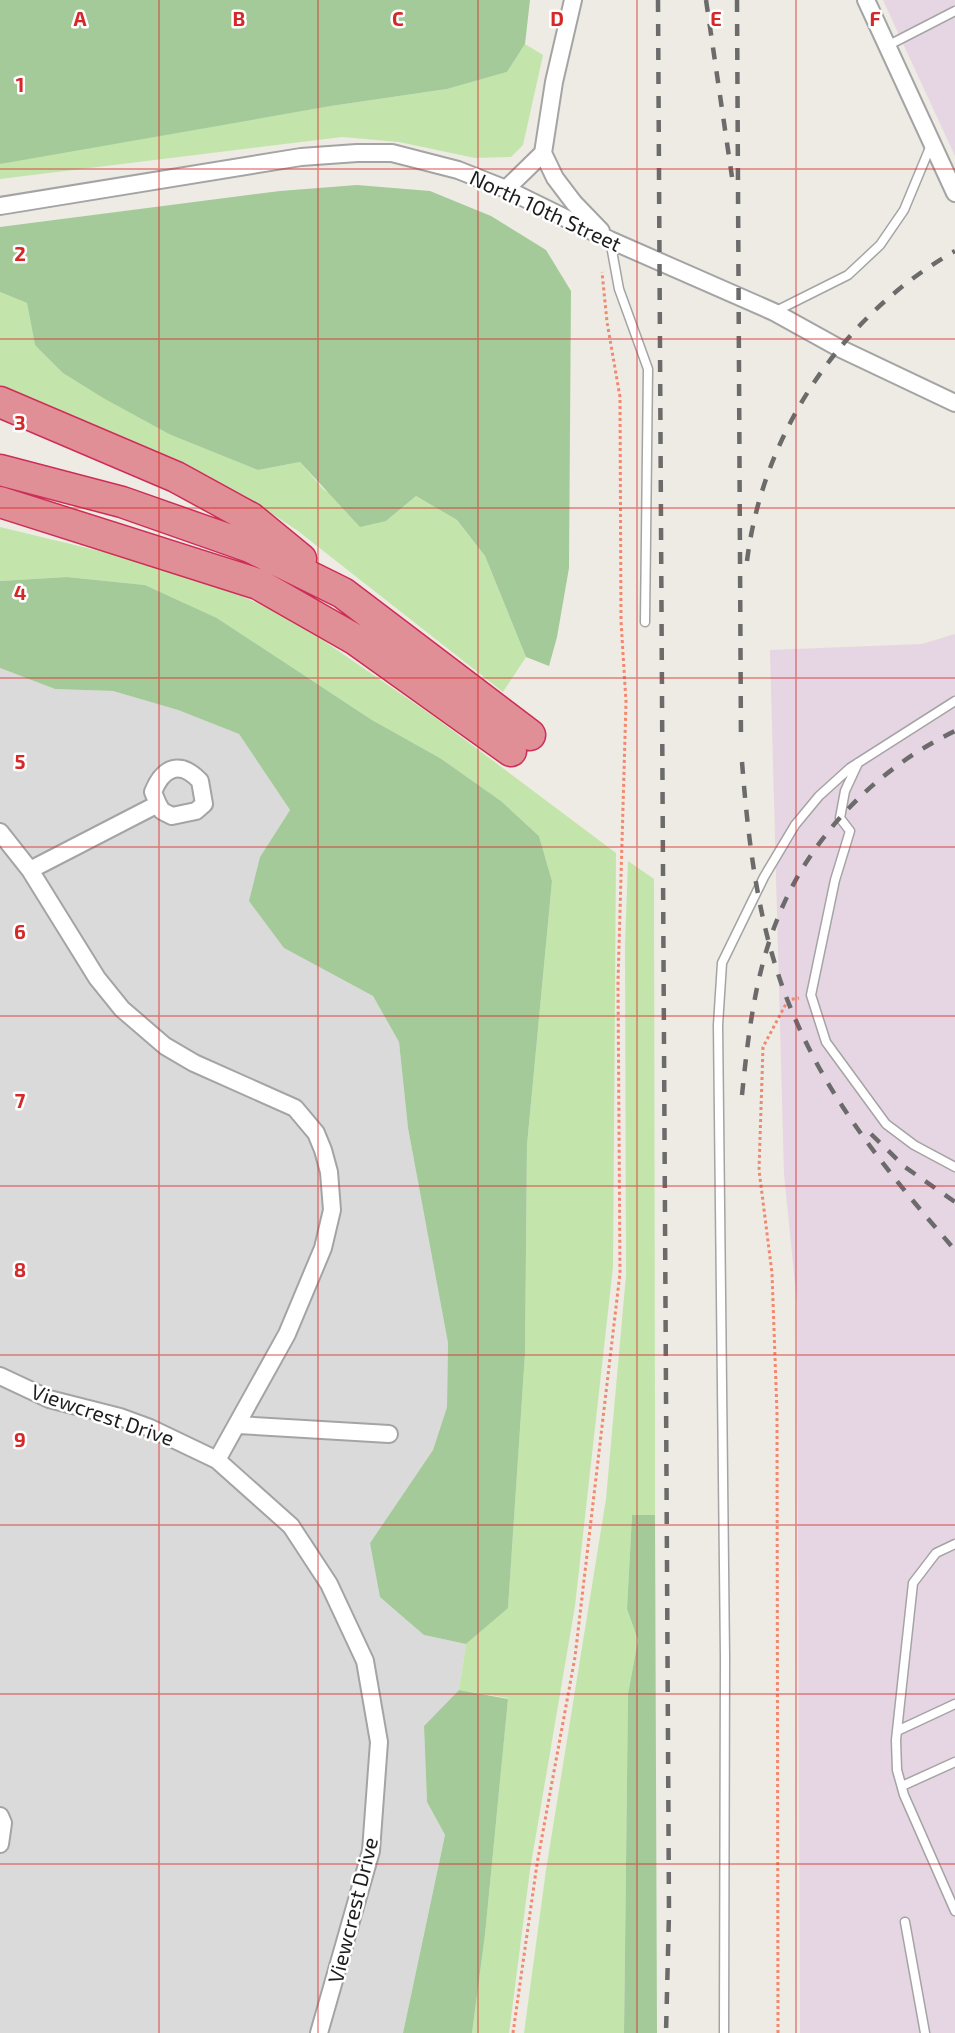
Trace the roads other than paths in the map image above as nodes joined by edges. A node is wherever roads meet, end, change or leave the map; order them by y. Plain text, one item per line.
1 (573, 0) edge
2 (866, 0) edge
3 (955, 11) edge
4 (887, 46) junction
5 (932, 144) junction
6 (543, 153) junction
7 (506, 189) junction
8 (955, 193) edge
9 (0, 206) edge
10 (610, 240) junction
11 (774, 312) junction
12 (0, 402) edge
13 (955, 404) edge
14 (0, 470) edge
15 (0, 502) edge
16 (0, 514) edge
17 (48, 516) junction
18 (343, 592) junction
19 (645, 622) dead end
20 (955, 702) edge
21 (859, 761) junction
22 (158, 804) dead end
23 (0, 832) edge
24 (30, 870) junction
25 (955, 1167) edge
26 (0, 1376) edge
27 (238, 1425) junction
28 (390, 1434) dead end
29 (217, 1460) junction
30 (955, 1544) edge
31 (955, 1704) edge
32 (897, 1731) junction
33 (955, 1762) edge
34 (902, 1786) junction
35 (0, 1816) edge
36 (0, 1844) edge
37 (955, 1911) edge
38 (904, 1922) dead end
39 (319, 2033) edge
40 (724, 2033) edge
41 (925, 2033) edge

1 - 6 street
2 - 4 street
3 - 4 lane
4 - 5 street
5 - 8 street
5 - 11 lane
6 - 7 street
6 - 10 street
7 - 9 street, North 10th Street
7 - 10 street, North 10th Street
10 - 11 street, North 10th Street
10 - 19 lane
11 - 13 street, North 10th Street
12 - 18 highway
14 - 18 highway
15 - 17 highway
16 - 17 highway
17 - 18 highway
20 - 21 lane
21 - 25 lane
21 - 40 lane
22 - 24 street
23 - 24 street
24 - 27 street
26 - 29 street, Viewcrest Drive
27 - 28 street
27 - 29 street
29 - 39 street, Viewcrest Drive
30 - 32 lane
31 - 32 lane
32 - 34 lane
33 - 34 lane
34 - 37 lane
35 - 36 street
38 - 41 lane

